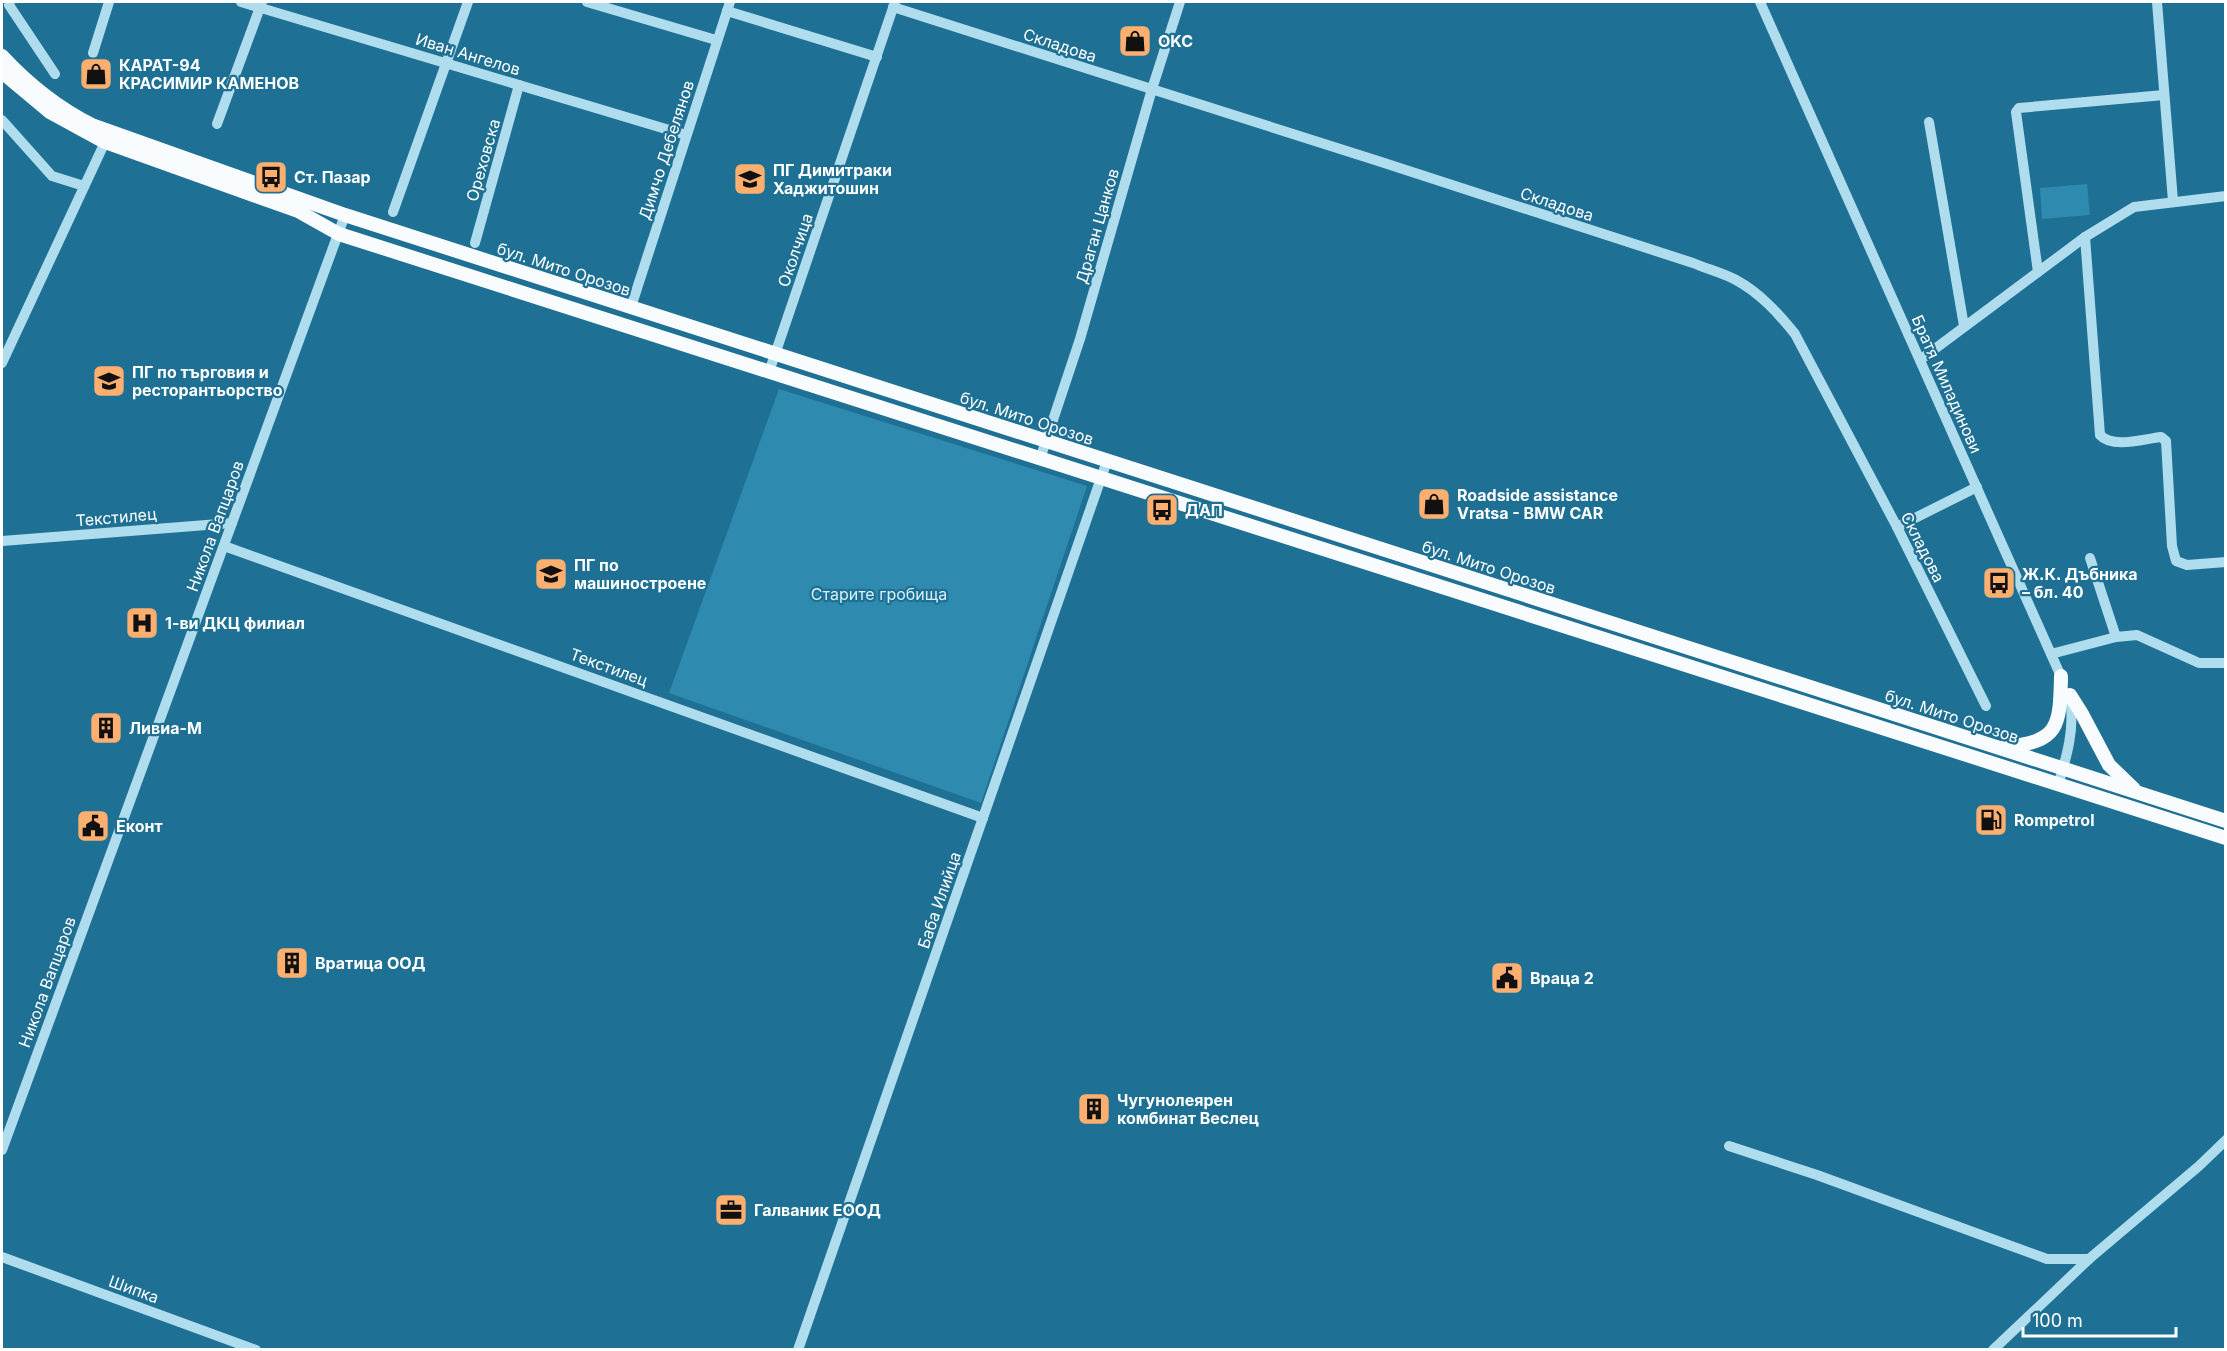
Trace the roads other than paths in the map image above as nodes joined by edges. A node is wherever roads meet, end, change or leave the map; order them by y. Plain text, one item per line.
1 (10, 2) edge
2 (109, 2) edge
3 (241, 2) edge
4 (468, 2) edge
5 (587, 2) edge
6 (1180, 2) edge
7 (1763, 2) edge
8 (2157, 2) edge
9 (261, 4) edge
10 (895, 4) edge
11 (614, 5) edge
12 (728, 6) edge
13 (716, 40) junction
14 (93, 53) dead end
15 (2, 56) edge
16 (877, 57) junction
17 (446, 63) junction
18 (2, 72) edge
19 (55, 74) dead end
20 (519, 85) junction
21 (1152, 89) junction
22 (2164, 94) junction
23 (2, 120) edge
24 (1929, 122) dead end
25 (216, 124) dead end
26 (686, 135) junction
27 (105, 142) junction
28 (84, 186) junction
29 (2226, 196) edge
30 (2173, 201) junction
31 (393, 212) dead end
32 (345, 215) junction
33 (339, 234) junction
34 (2085, 237) junction
35 (475, 243) dead end
36 (2038, 272) junction
37 (631, 307) junction
38 (1964, 326) junction
39 (775, 354) junction
40 (1920, 360) junction
41 (2, 363) edge
42 (769, 372) junction
43 (1046, 441) junction
44 (1040, 459) junction
45 (1107, 461) junction
46 (1102, 478) junction
47 (1977, 487) junction
48 (232, 523) junction
49 (1897, 527) junction
50 (2, 541) edge
51 (224, 546) junction
52 (2090, 558) dead end
53 (2226, 562) edge
54 (2116, 637) junction
55 (2051, 654) junction
56 (2226, 663) edge
57 (2061, 676) junction
58 (2070, 695) junction
59 (1986, 706) dead end
60 (1997, 748) junction
61 (2063, 769) junction
62 (2058, 784) junction
63 (2138, 793) junction
64 (984, 818) junction
65 (2226, 821) edge
66 (2226, 838) edge
67 (2226, 1140) edge
68 (1730, 1146) dead end
69 (2, 1150) edge
70 (2, 1257) edge
71 (2089, 1259) junction
72 (256, 1350) edge
73 (798, 1350) edge
74 (1993, 1350) edge

1 - 19 street
2 - 14 street
3 - 9 street, Иван Ангелов
4 - 17 street
5 - 11 street
6 - 21 street, Драган Цанков
7 - 40 street, Братя Миладинови
8 - 22 street
9 - 17 street, Иван Ангелов
9 - 25 street
10 - 16 street, Околчица
10 - 21 street, Складова
11 - 13 street
12 - 13 street, Димчо Дебелянов
12 - 16 street
13 - 26 street, Димчо Дебелянов
15 - 32 main road, бул. Мито Орозов
16 - 39 street, Околчица
17 - 20 street, Иван Ангелов
17 - 31 street
18 - 27 main road, бул. Мито Орозов
20 - 26 street, Иван Ангелов
20 - 35 street, Ореховска
21 - 43 street, Драган Цанков
21 - 49 street, Складова
22 - 30 street
22 - 36 street
23 - 28 street
24 - 38 street
26 - 37 street, Димчо Дебелянов
27 - 28 street
27 - 33 main road, бул. Мито Орозов
28 - 41 street
29 - 30 street
30 - 34 street
32 - 33 street, Никола Вапцаров
32 - 37 main road, бул. Мито Орозов
33 - 42 main road, бул. Мито Орозов
33 - 48 street, Никола Вапцаров
34 - 36 street
34 - 53 street
36 - 38 street
37 - 39 main road, бул. Мито Орозов
38 - 40 street
39 - 42 street, Околчица
39 - 43 main road, бул. Мито Орозов
40 - 47 street, Братя Миладинови
42 - 44 main road, бул. Мито Орозов
43 - 44 street, Драган Цанков
43 - 45 main road, бул. Мито Орозов
44 - 46 main road, бул. Мито Орозов
45 - 46 street, Баба Илийца
45 - 60 main road, бул. Мито Орозов
46 - 62 main road, бул. Мито Орозов
46 - 64 street, Баба Илийца
47 - 49 street
47 - 55 street, Братя Миладинови
48 - 50 street, Текстилец
48 - 51 street, Никола Вапцаров
49 - 59 street, Складова
51 - 64 street, Текстилец
51 - 69 street, Никола Вапцаров
52 - 54 street
54 - 55 street
54 - 56 street
55 - 57 street, Братя Миладинови
57 - 58 street, Братя Миладинови
57 - 60 main road
58 - 61 street, Братя Миладинови
58 - 63 main road
60 - 61 main road, бул. Мито Орозов
61 - 62 street, Братя Миладинови
61 - 63 main road, бул. Мито Орозов
62 - 66 main road, бул. Мито Орозов
63 - 65 main road, бул. Мито Орозов
64 - 73 street, Баба Илийца
67 - 71 street
68 - 71 street
70 - 72 street, Шипка
71 - 74 street

